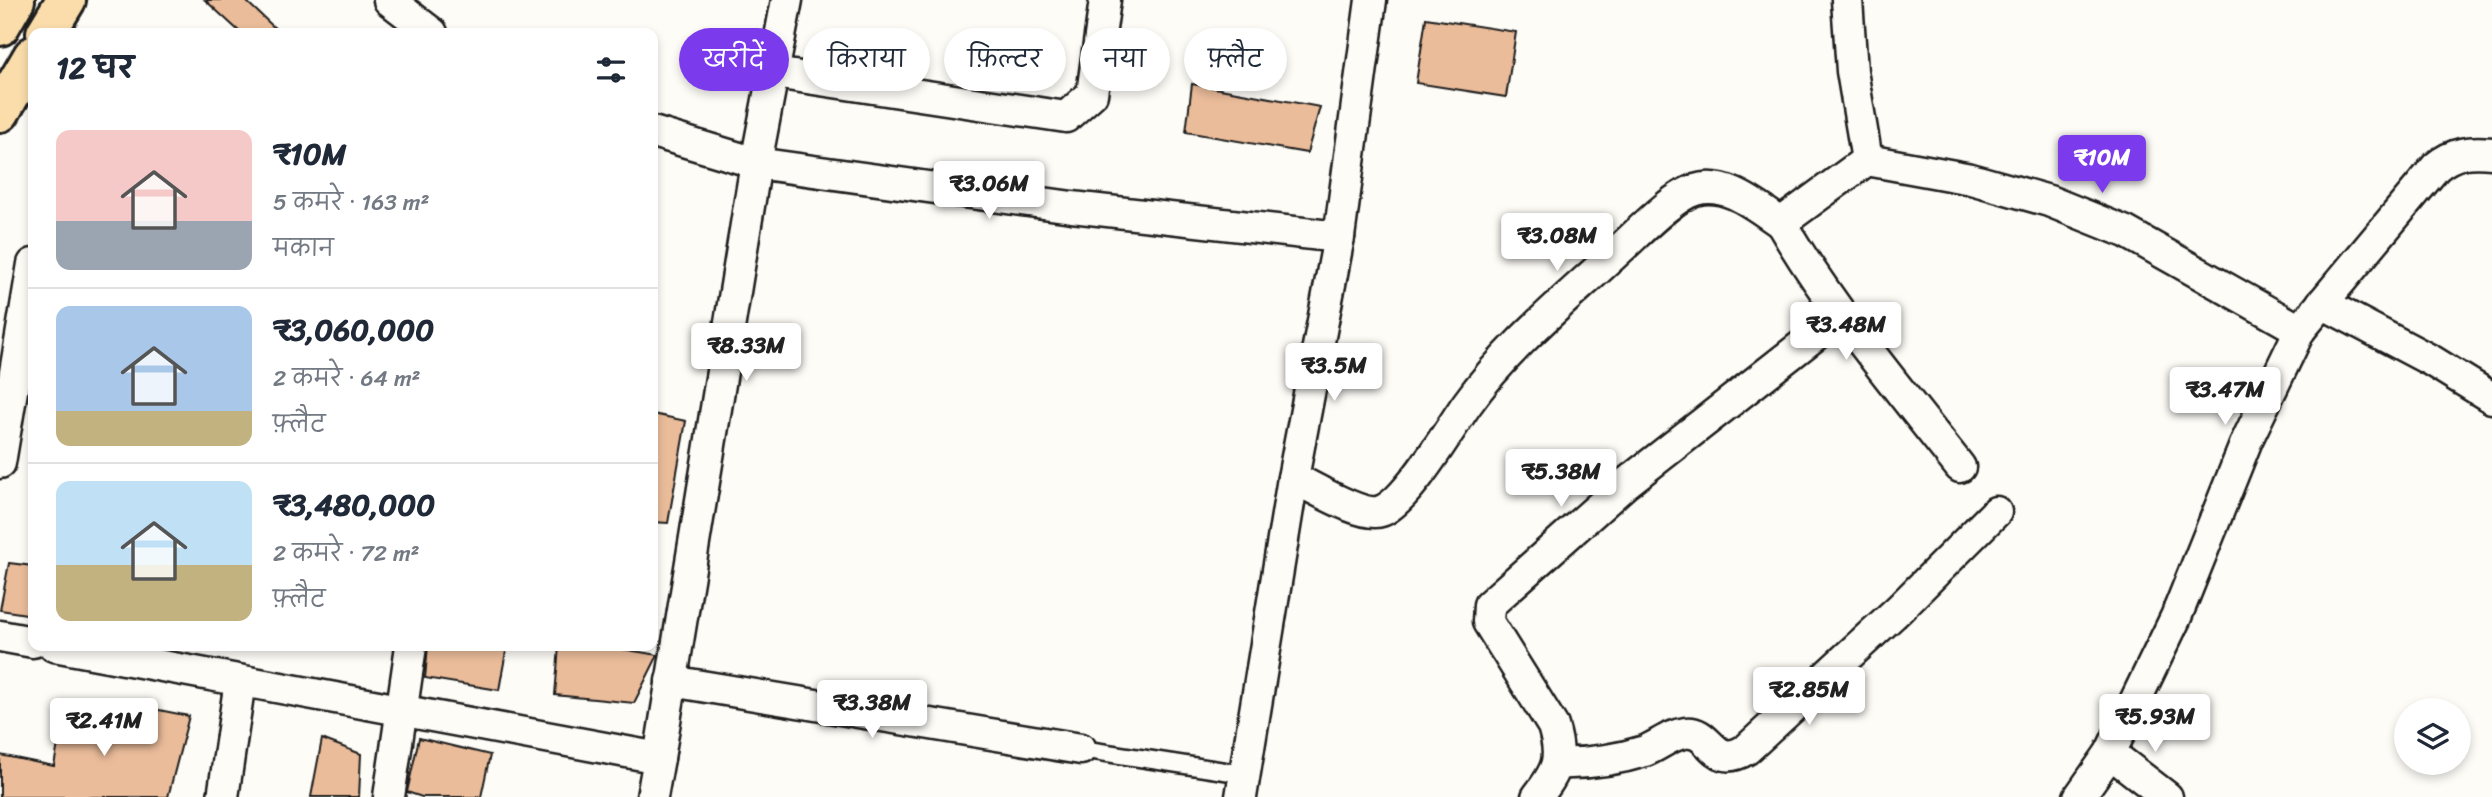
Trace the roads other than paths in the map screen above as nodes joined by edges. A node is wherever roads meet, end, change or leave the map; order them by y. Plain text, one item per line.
1 (15, 0) edge
2 (66, 0) edge
3 (389, 0) edge
4 (788, 0) edge
5 (1105, 0) edge
6 (1371, 0) edge
7 (1847, 0) edge
8 (0, 26) edge
9 (49, 28) edge
10 (425, 28) edge
11 (783, 28) edge
12 (28, 64) edge
13 (789, 75) edge
14 (770, 91) edge
15 (0, 112) edge
16 (658, 134) edge
17 (2492, 153) edge
18 (1867, 160) junction
19 (756, 163) junction
20 (1781, 223) junction
21 (1339, 237) junction
22 (28, 294) edge
23 (2322, 303) junction
24 (1841, 315) junction
25 (2300, 330) junction
26 (2492, 398) edge
27 (0, 463) edge
28 (1961, 467) dead end
29 (1293, 478) junction
30 (1996, 512) dead end
31 (0, 636) edge
32 (28, 641) edge
33 (81, 651) edge
34 (410, 651) edge
35 (240, 681) junction
36 (671, 681) junction
37 (400, 710) junction
38 (1082, 749) joint
39 (2110, 753) junction
40 (659, 758) junction
41 (1558, 763) junction
42 (1242, 786) edge
43 (223, 797) edge
44 (390, 797) edge
45 (652, 797) edge
46 (1537, 797) edge
47 (2079, 797) edge
48 (2167, 797) edge

1 - 8 highway
2 - 9 highway
3 - 10 street
4 - 11 street
5 - 13 street
6 - 21 street
7 - 18 street
12 - 15 highway
14 - 19 street
16 - 19 street
17 - 23 street
18 - 20 street
18 - 25 street
19 - 21 street
19 - 36 street
20 - 24 street
20 - 29 street
21 - 29 street
22 - 27 street
23 - 25 street
23 - 26 street
24 - 28 street
24 - 41 street
25 - 39 street
29 - 42 street
30 - 41 street
31 - 32 street
33 - 35 street
34 - 37 street
35 - 37 street
35 - 43 street
36 - 38 street
36 - 40 street
37 - 40 street
37 - 44 street
38 - 42 lane
39 - 47 street
39 - 48 street
40 - 45 street
41 - 46 street

